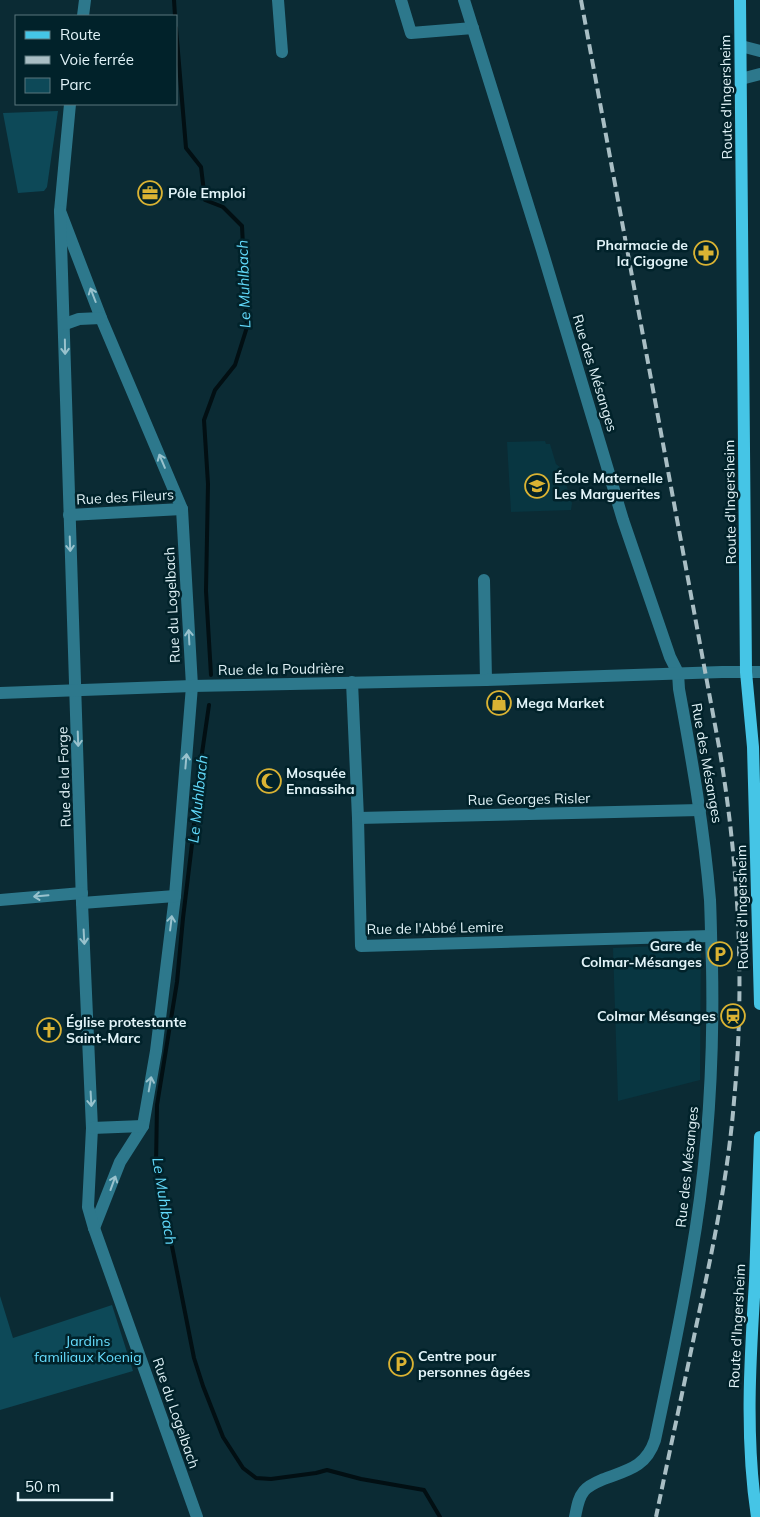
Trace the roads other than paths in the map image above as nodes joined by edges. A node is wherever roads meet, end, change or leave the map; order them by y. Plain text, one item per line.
1 (85, 0) edge
2 (278, 0) edge
3 (401, 0) edge
4 (464, 0) edge
5 (740, 0) edge
6 (83, 15) edge
7 (473, 28) junction
8 (741, 46) junction
9 (760, 51) edge
10 (282, 52) dead end
11 (760, 74) edge
12 (741, 79) junction
13 (70, 105) edge
14 (60, 211) junction
15 (101, 318) junction
16 (65, 324) junction
17 (182, 508) junction
18 (69, 515) junction
19 (484, 580) dead end
20 (746, 672) junction
21 (760, 672) edge
22 (678, 673) junction
23 (486, 680) junction
24 (352, 682) junction
25 (192, 686) junction
26 (77, 690) junction
27 (0, 693) edge
28 (700, 810) junction
29 (358, 818) junction
30 (175, 896) junction
31 (82, 898) junction
32 (0, 900) edge
33 (711, 936) junction
34 (760, 1004) edge
35 (143, 1126) junction
36 (92, 1128) junction
37 (760, 1137) edge
38 (94, 1228) junction
39 (197, 1517) edge
40 (575, 1517) edge
41 (757, 1517) edge

1 - 6 street
2 - 10 street
3 - 7 street
4 - 7 street, Rue des Mésanges
5 - 8 main road, Route d'Ingersheim
7 - 22 street, Rue des Mésanges
8 - 9 street
8 - 12 main road, Route d'Ingersheim
11 - 12 street
12 - 20 main road, Route d'Ingersheim
13 - 14 street, Rue du Logelbach
15 -> 14 street, Rue du Logelbach
14 - 16 street, Rue de la Forge
15 - 16 street
17 -> 15 street, Rue du Logelbach
16 -> 18 street, Rue de la Forge
17 - 18 street, Rue des Fileurs
25 -> 17 street, Rue du Logelbach
18 -> 26 street, Rue de la Forge
19 - 23 street
20 - 21 street, Rue de la Poudrière
20 - 22 street, Rue de la Poudrière
20 - 34 main road, Route d'Ingersheim
22 - 23 street, Rue de la Poudrière
22 - 28 street, Rue des Mésanges
23 - 24 street, Rue de la Poudrière
24 - 25 street, Rue de la Poudrière
24 - 29 street, Rue de l'Abbé Lemire
25 - 26 street, Rue de la Poudrière
30 -> 25 street, Rue du Logelbach
26 - 27 street, Rue de la Poudrière
26 -> 31 street, Rue de la Forge
28 - 29 street, Rue Georges Risler
28 - 33 street, Rue des Mésanges
29 - 33 street, Rue de l'Abbé Lemire
30 - 31 street
35 -> 30 street, Rue du Logelbach
31 -> 32 street
31 -> 36 street, Rue de la Forge
33 - 40 street, Rue des Mésanges
35 - 36 street
38 -> 35 street, Rue du Logelbach
36 - 38 street, Rue de la Forge
37 - 41 main road, Route d'Ingersheim
38 - 39 street, Rue du Logelbach

